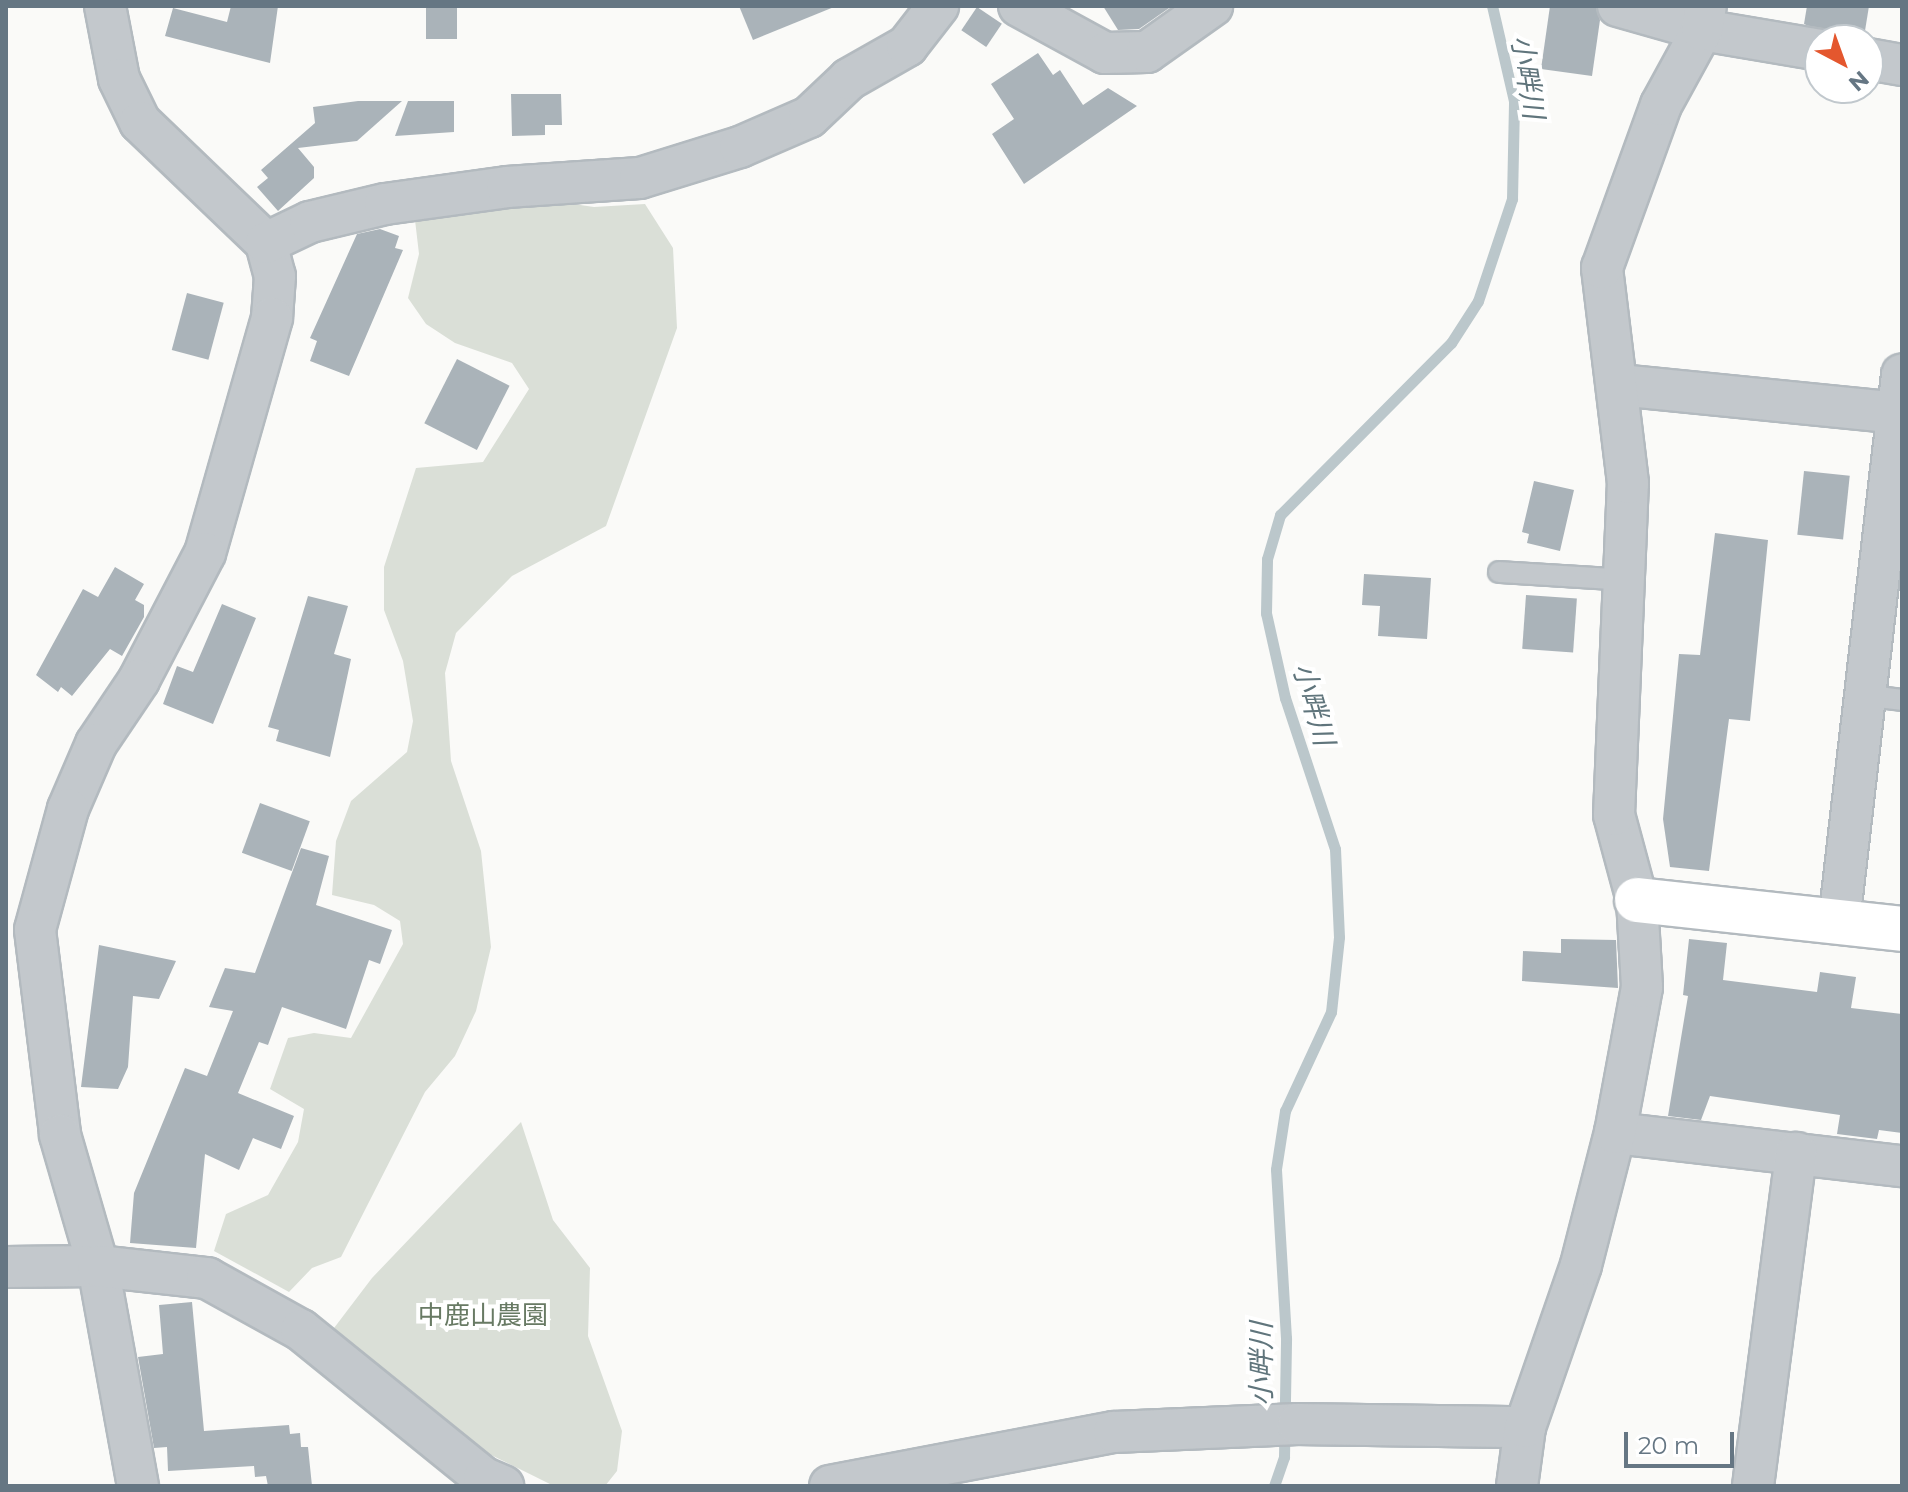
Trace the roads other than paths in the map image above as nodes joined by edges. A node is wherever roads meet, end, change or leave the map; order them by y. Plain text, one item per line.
1 (105, 6) edge
2 (938, 6) edge
3 (1019, 6) edge
4 (1212, 6) edge
5 (1618, 6) edge
6 (1704, 18) edge
7 (1804, 46) edge
8 (266, 243) junction
9 (1619, 385) junction
10 (1899, 400) edge
11 (1499, 572) dead end
12 (1626, 580) junction
13 (1862, 695) junction
14 (1902, 700) edge
15 (1637, 900) junction
16 (1839, 922) junction
17 (1902, 929) edge
18 (1615, 1133) junction
19 (1796, 1153) junction
20 (1902, 1166) edge
21 (98, 1266) junction
22 (6, 1267) edge
23 (1525, 1427) junction
24 (138, 1486) edge
25 (503, 1486) edge
26 (830, 1486) edge
27 (1517, 1486) edge
28 (1753, 1486) edge

1 - 8 street
2 - 8 street
3 - 4 street
5 - 6 street
6 - 7 street
6 - 9 street
8 - 21 street
9 - 10 street
9 - 12 street
10 - 13 street
11 - 12 lane
12 - 15 street
13 - 14 lane
13 - 16 street
15 - 16 street
15 - 18 street
16 - 17 street
18 - 19 street
18 - 23 street
19 - 20 street
19 - 28 street
21 - 22 street
21 - 24 street
21 - 25 street
23 - 26 street
23 - 27 street

